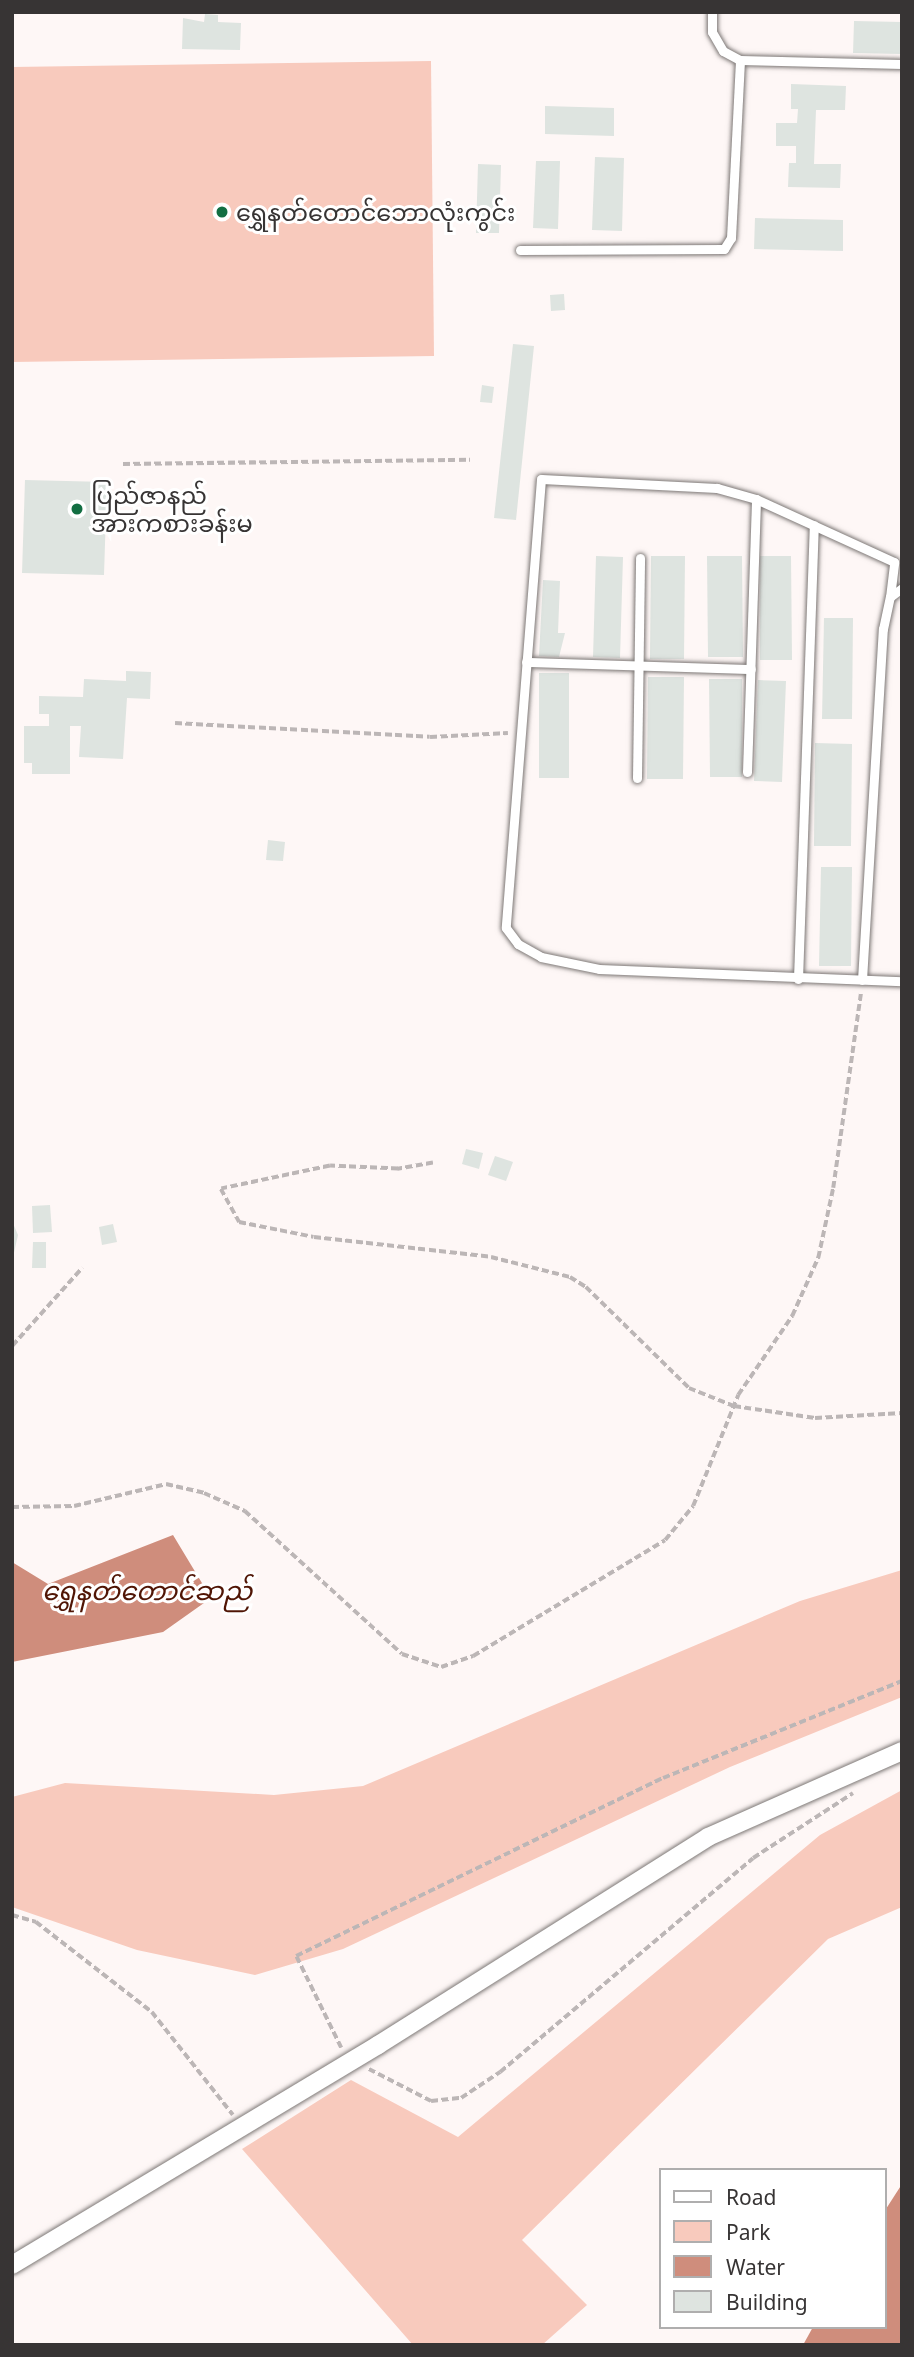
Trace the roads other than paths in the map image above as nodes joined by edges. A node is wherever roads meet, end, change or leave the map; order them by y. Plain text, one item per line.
1 (712, 12) edge
2 (740, 60) junction
3 (902, 64) edge
4 (520, 250) dead end
5 (756, 499) junction
6 (814, 525) junction
7 (640, 558) dead end
8 (902, 588) edge
9 (890, 597) junction
10 (526, 662) junction
11 (639, 666) junction
12 (751, 669) junction
13 (747, 772) dead end
14 (637, 778) dead end
15 (798, 979) junction
16 (862, 980) junction
17 (902, 981) edge
18 (902, 1751) edge
19 (12, 2265) edge

1 - 2 lane
2 - 3 lane
2 - 4 lane
5 - 6 lane
5 - 10 lane
5 - 12 lane
6 - 9 lane
6 - 15 lane
7 - 11 lane
8 - 9 lane
9 - 16 lane
10 - 11 lane
10 - 15 lane
11 - 12 lane
11 - 14 lane
12 - 13 lane
15 - 16 lane
16 - 17 lane
18 - 19 street

